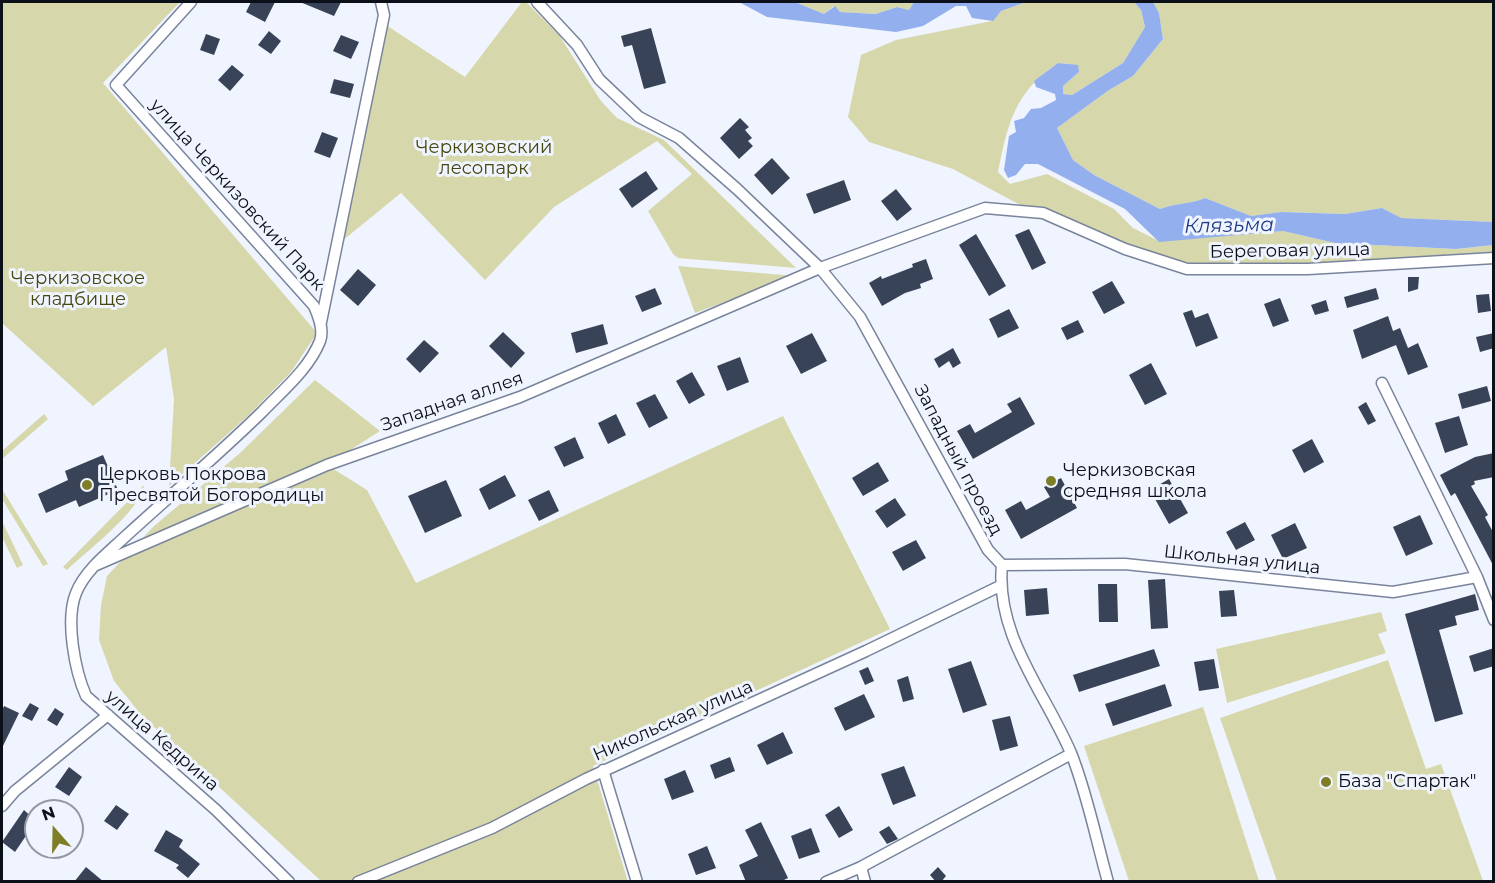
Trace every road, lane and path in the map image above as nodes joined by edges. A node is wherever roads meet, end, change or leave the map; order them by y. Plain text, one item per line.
1 (191, 2) edge
2 (381, 2) edge
3 (537, 2) edge
4 (1494, 258) edge
5 (820, 268) junction
6 (321, 322) junction
7 (1382, 383) dead end
8 (1002, 565) junction
9 (94, 566) junction
10 (1477, 578) junction
11 (1000, 586) junction
12 (1494, 620) edge
13 (108, 715) junction
14 (1071, 754) junction
15 (603, 770) junction
16 (2, 807) edge
17 (861, 867) junction
18 (289, 882) edge
19 (358, 882) edge
20 (637, 882) edge
21 (826, 882) edge
22 (865, 882) edge
23 (1108, 882) edge

1 - 6 street, улица Черкизовский Парк
2 - 6 street
3 - 5 street
4 - 5 street, Береговая улица
5 - 8 street, Западный проезд
5 - 9 street, Западная аллея
6 - 9 street
7 - 10 street
8 - 10 street, Школьная улица
8 - 11 street
9 - 13 street, улица Кедрина
10 - 12 street
11 - 14 street
11 - 15 street, Никольская улица
13 - 16 street
13 - 18 street, улица Кедрина
14 - 17 street
14 - 23 street
15 - 19 street, Никольская улица
15 - 20 street
17 - 21 street
17 - 22 street

